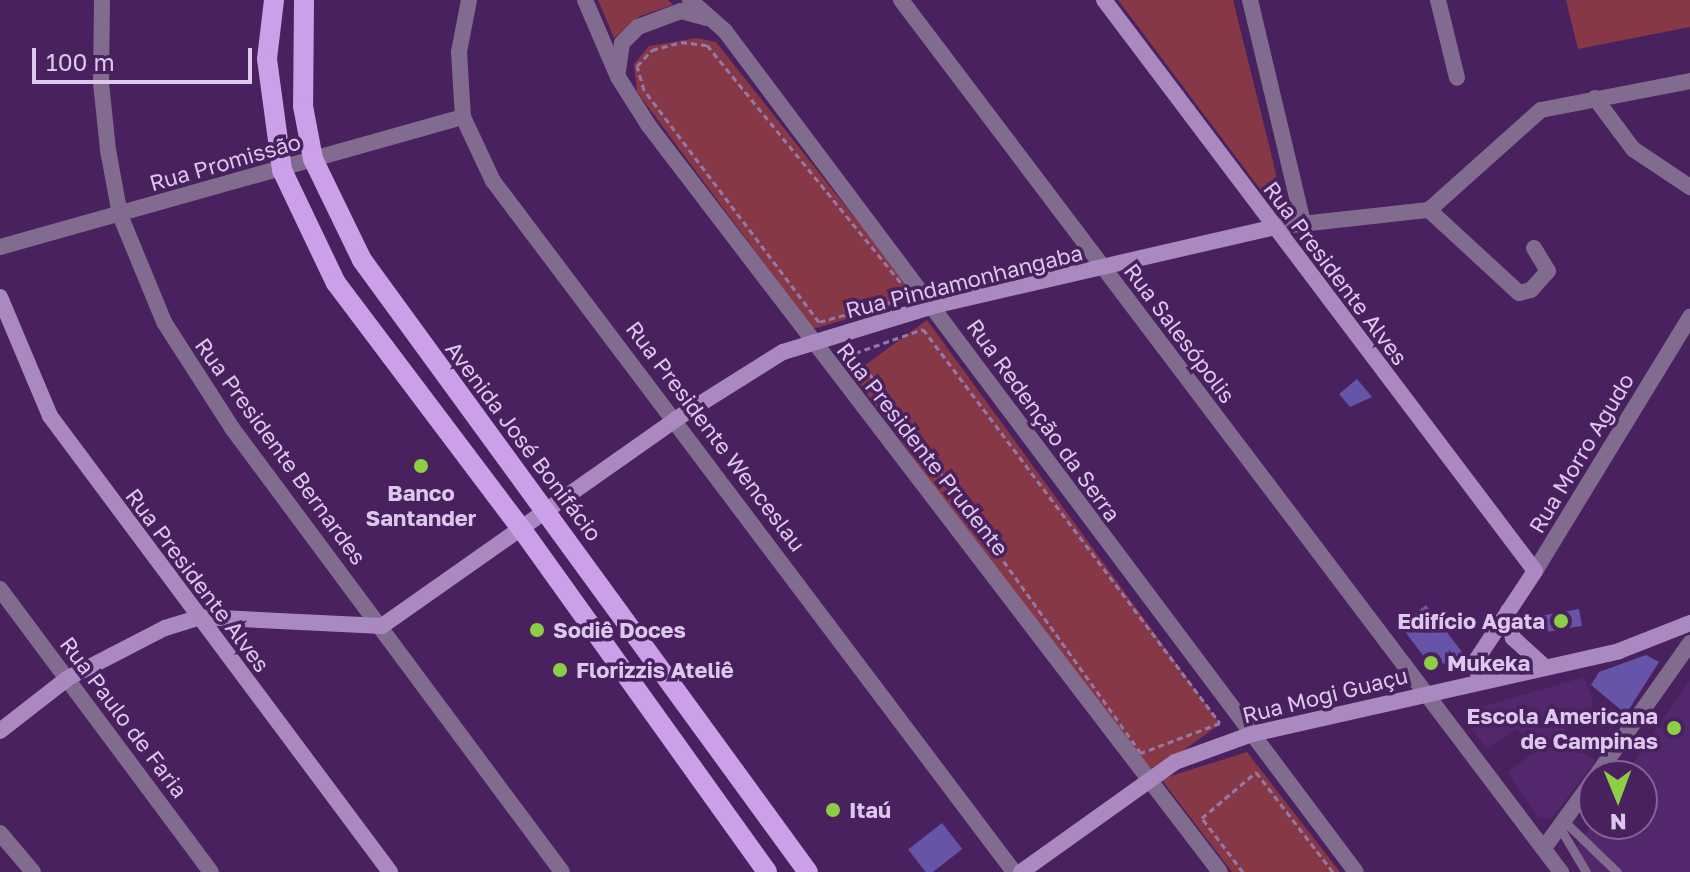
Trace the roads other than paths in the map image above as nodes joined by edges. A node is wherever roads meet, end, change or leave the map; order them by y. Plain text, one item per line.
1 (102, 0) edge
2 (274, 0) edge
3 (304, 0) edge
4 (469, 0) edge
5 (585, 0) edge
6 (690, 0) edge
7 (901, 0) edge
8 (1104, 0) edge
9 (1250, 0) edge
10 (1438, 0) edge
11 (711, 19) junction
12 (618, 77) junction
13 (1457, 78) dead end
14 (1690, 81) edge
15 (1595, 98) junction
16 (463, 117) junction
17 (313, 159) junction
18 (282, 170) junction
19 (1690, 187) edge
20 (1431, 213) junction
21 (120, 215) junction
22 (1303, 222) junction
23 (1274, 227) junction
24 (0, 247) edge
25 (1534, 248) dead end
26 (1105, 270) junction
27 (0, 297) edge
28 (933, 306) junction
29 (1690, 317) edge
30 (813, 342) junction
31 (676, 419) junction
32 (549, 511) junction
33 (523, 531) junction
34 (1535, 571) junction
35 (0, 589) edge
36 (1508, 611) junction
37 (200, 617) junction
38 (1690, 623) edge
39 (382, 626) junction
40 (1672, 633) junction
41 (1689, 645) edge
42 (1545, 667) junction
43 (68, 678) junction
44 (1479, 681) junction
45 (1424, 693) junction
46 (0, 731) edge
47 (1252, 734) junction
48 (1608, 760) edge
49 (1148, 778) junction
50 (1578, 802) edge
51 (1562, 825) junction
52 (1, 837) edge
53 (1544, 848) junction
54 (33, 872) edge
55 (211, 872) edge
56 (390, 872) edge
57 (562, 872) edge
58 (767, 872) edge
59 (808, 872) edge
60 (1014, 872) edge
61 (1021, 872) edge
62 (1220, 872) edge
63 (1356, 872) edge
64 (1561, 872) edge
65 (1586, 872) edge
66 (1617, 872) edge

1 - 21 street, Rua Presidente Bernardes
2 - 18 main road
3 - 17 main road, Avenida José Bonifácio
4 - 16 street, Rua Presidente Wenceslau
5 - 12 street, Rua Presidente Prudente
6 - 11 street, Rua Redenção da Serra
7 - 26 street, Rua Salesópolis
8 - 23 street, Rua Presidente Alves
9 - 22 street
10 - 13 street
11 - 12 street
11 - 28 street, Rua Redenção da Serra
12 - 30 street, Rua Presidente Prudente
14 - 15 street
15 - 19 street
15 - 20 street
16 - 17 street, Rua Promissão
16 - 31 street, Rua Presidente Wenceslau
17 - 18 street, Rua Promissão
17 - 32 main road, Avenida José Bonifácio
18 - 21 street, Rua Promissão
18 - 33 main road
20 - 22 street, Rua Pindamonhangaba
20 - 25 street
21 - 24 street, Rua Promissão
21 - 39 street, Rua Presidente Bernardes
22 - 23 street, Rua Pindamonhangaba
23 - 26 street, Rua Pindamonhangaba
23 - 34 street, Rua Presidente Alves
26 - 28 street, Rua Pindamonhangaba
26 - 45 street, Rua Salesópolis
27 - 37 street, Rua Presidente Alves
28 - 30 street, Rua Pindamonhangaba
28 - 47 street, Rua Redenção da Serra
29 - 34 street, Rua Morro Agudo
30 - 31 street, Rua Pindamonhangaba
30 - 49 street, Rua Presidente Prudente
31 - 32 street, Rua Pindamonhangaba
31 - 60 street, Rua Presidente Wenceslau
32 - 33 street, Rua Pindamonhangaba
32 - 59 main road, Avenida José Bonifácio
33 - 39 street, Rua Pindamonhangaba
33 - 58 main road
34 - 36 street, Rua Morro Agudo
35 - 43 street, Rua Paulo de Faria
36 - 42 street
36 - 44 street, Rua Morro Agudo
37 - 39 street
37 - 43 street
37 - 56 street, Rua Presidente Alves
38 - 40 street, Rua Mogi Guaçu
39 - 57 street, Rua Presidente Bernardes
40 - 41 street
40 - 42 street, Rua Mogi Guaçu
41 - 48 street
42 - 44 street, Rua Mogi Guaçu
43 - 46 street
43 - 55 street, Rua Paulo de Faria
44 - 45 street, Rua Mogi Guaçu
45 - 47 street, Rua Mogi Guaçu
45 - 53 street, Rua Salesópolis
47 - 49 street, Rua Mogi Guaçu
47 - 63 street, Rua Redenção da Serra
49 - 61 street, Rua Mogi Guaçu
49 - 62 street, Rua Presidente Prudente
50 - 51 street
51 - 53 street
51 - 65 lane
51 - 66 lane
52 - 54 street
53 - 64 street, Rua Salesópolis

